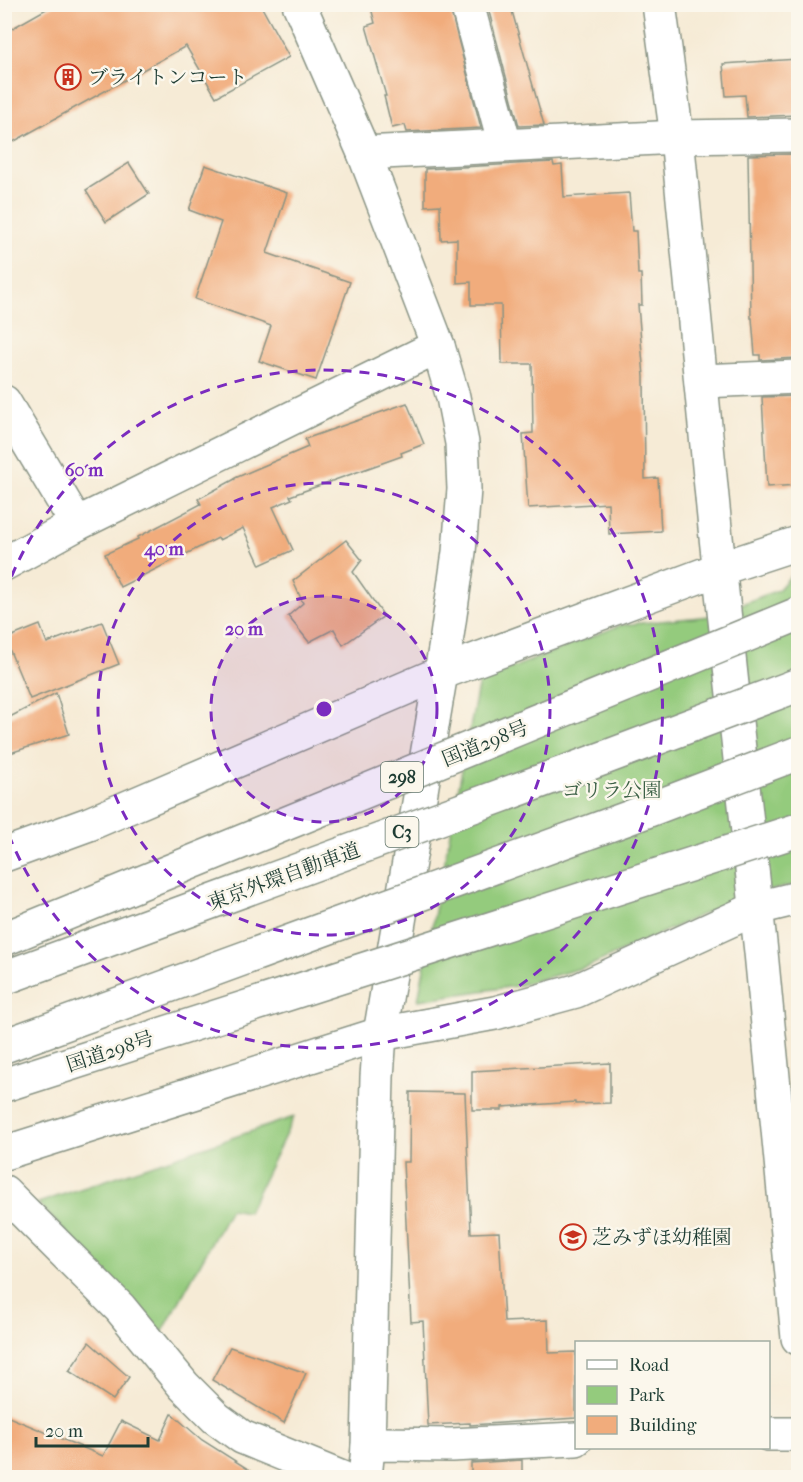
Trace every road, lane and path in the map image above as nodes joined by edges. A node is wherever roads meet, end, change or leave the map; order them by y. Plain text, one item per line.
1 (299, 4) edge
2 (467, 4) edge
3 (659, 4) edge
4 (798, 135) edge
5 (677, 137) junction
6 (505, 145) junction
7 (364, 153) junction
8 (438, 346) junction
9 (798, 377) edge
10 (701, 381) junction
11 (4, 402) edge
12 (77, 524) junction
13 (798, 543) edge
14 (4, 564) edge
15 (719, 569) junction
16 (798, 614) edge
17 (441, 674) junction
18 (798, 685) edge
19 (798, 753) edge
20 (798, 830) edge
21 (4, 855) edge
22 (798, 898) edge
23 (757, 908) junction
24 (4, 939) edge
25 (4, 978) edge
26 (380, 1034) junction
27 (4, 1046) edge
28 (4, 1085) edge
29 (4, 1153) edge
30 (4, 1192) edge
31 (798, 1338) edge
32 (770, 1434) edge
33 (798, 1434) edge
34 (575, 1439) edge
35 (366, 1462) edge
36 (342, 1478) edge

1 - 7 main road
2 - 6 main road
3 - 5 main road
4 - 5 main road
5 - 6 main road
5 - 10 main road
6 - 7 main road
7 - 8 main road
8 - 12 main road
8 - 17 main road
9 - 10 main road
10 - 15 main road
11 - 12 main road
12 - 14 main road
13 - 15 main road
15 - 17 main road
15 - 23 main road
16 - 24 main road, 国道298号 / 298, bridge
17 - 21 main road
17 - 26 main road
18 - 25 main road, 東京外環自動車道 / C3, bridge
19 - 27 main road, bridge
20 - 28 main road, 国道298号, bridge
22 - 23 main road
23 - 26 main road
23 - 31 main road
26 - 29 main road
26 - 35 main road
30 - 36 main road
32 - 33 main road
34 - 35 main road

